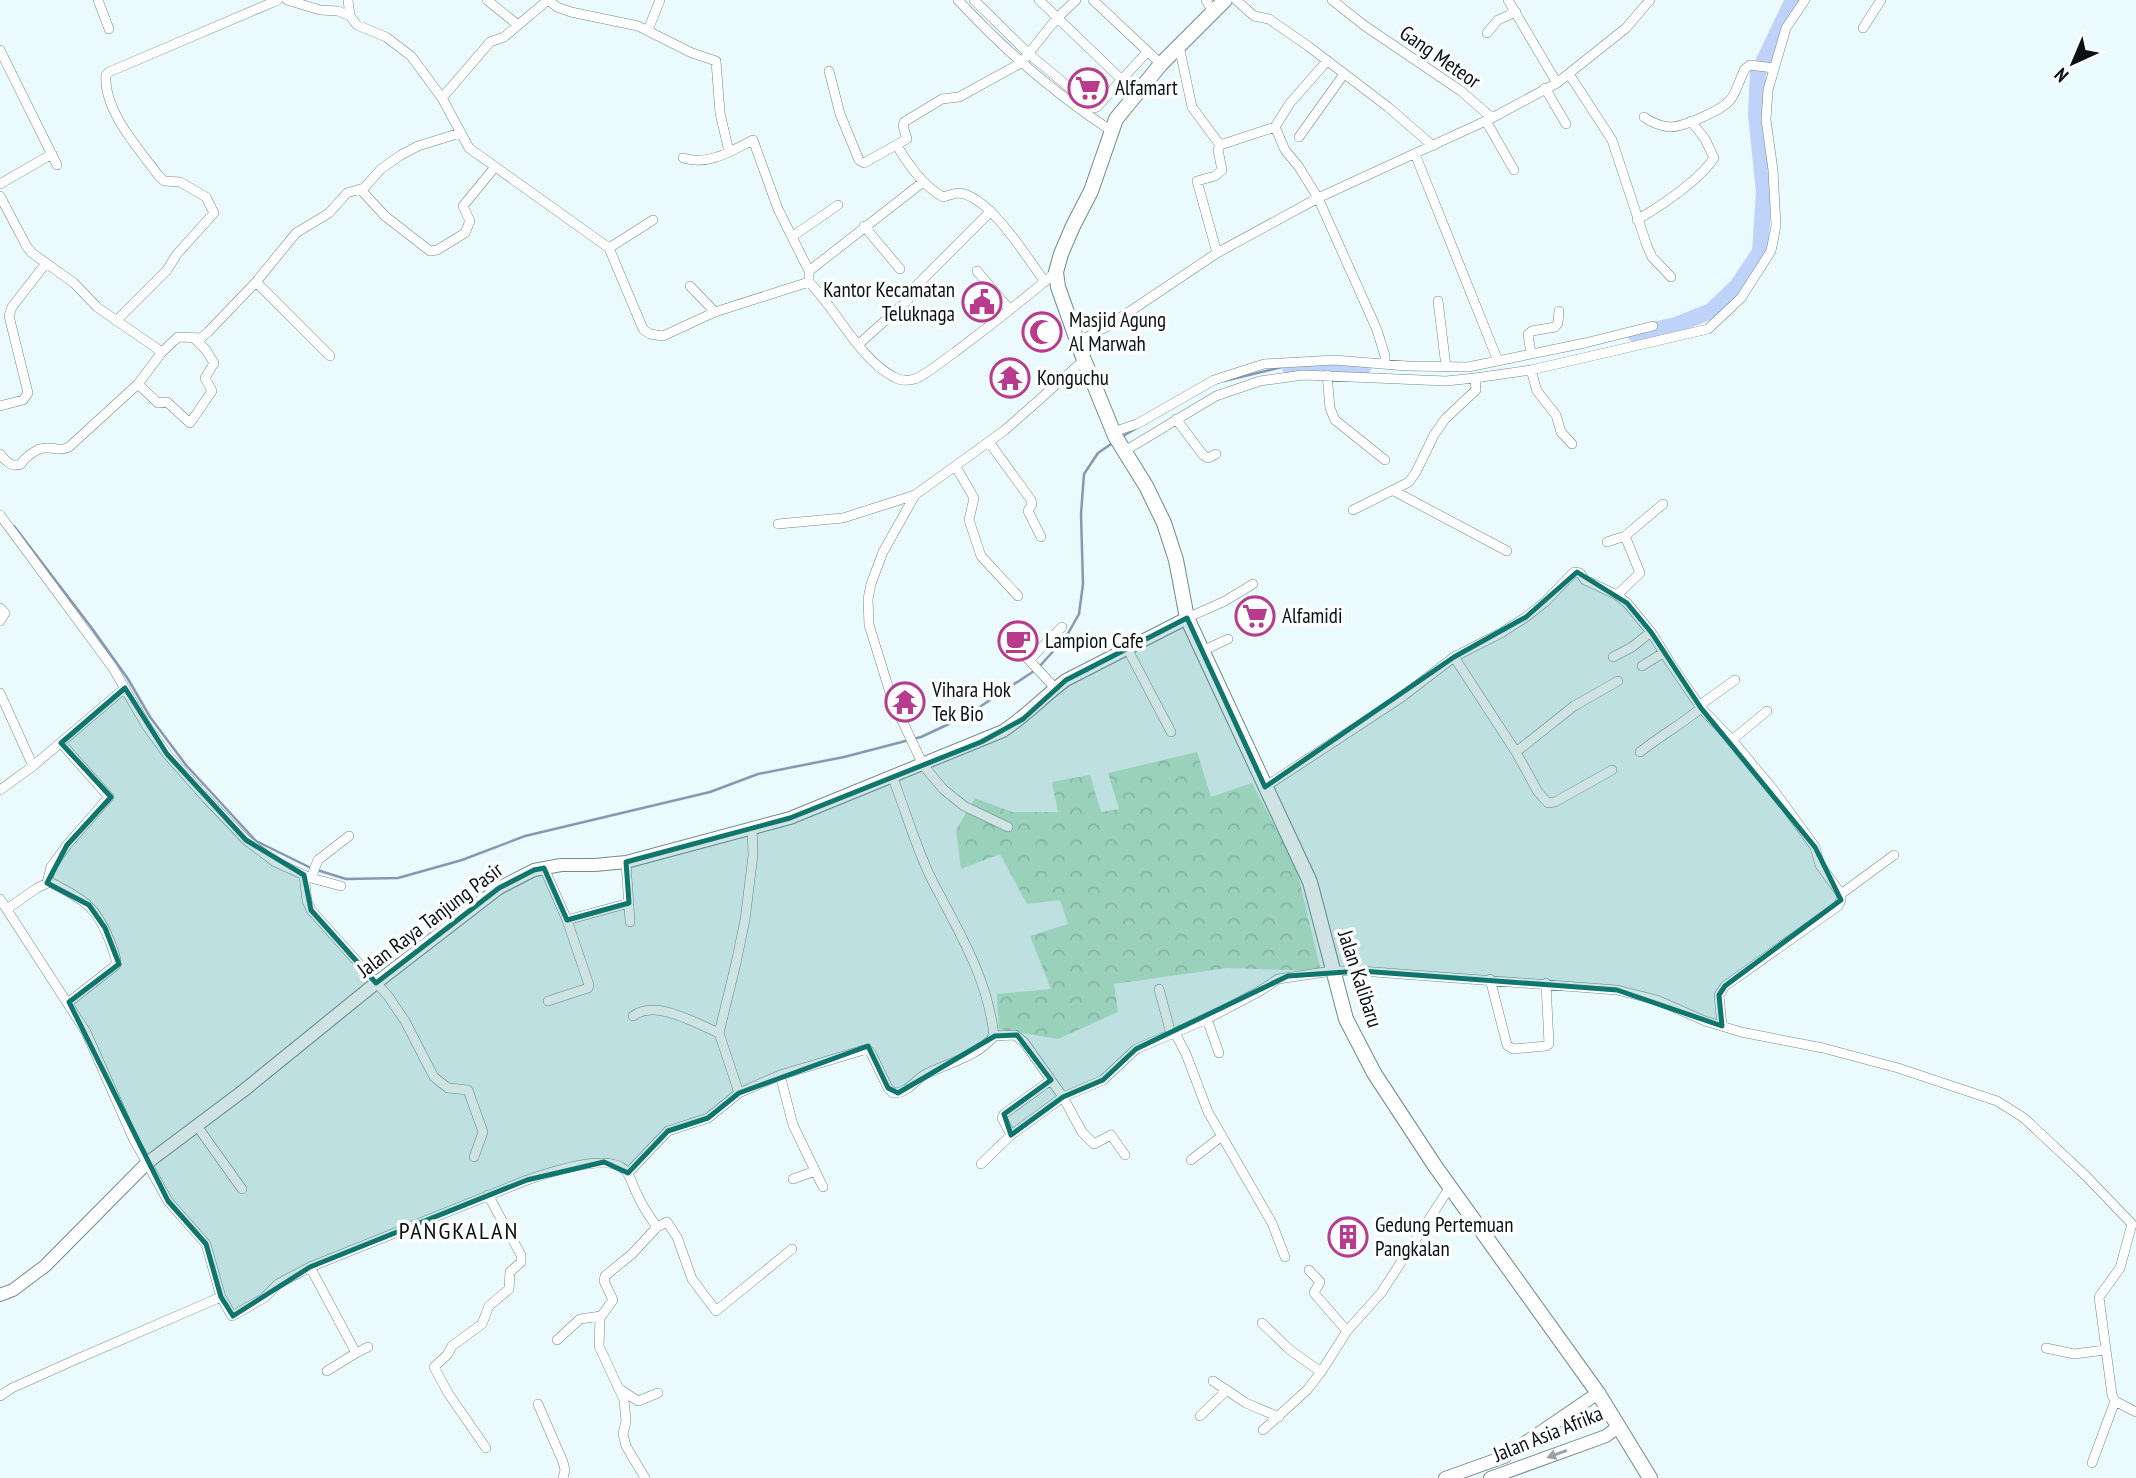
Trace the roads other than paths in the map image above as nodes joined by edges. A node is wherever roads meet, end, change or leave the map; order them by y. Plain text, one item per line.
1 (98, 0) edge
2 (278, 0) edge
3 (287, 0) edge
4 (348, 0) edge
5 (487, 0) edge
6 (548, 0) edge
7 (660, 0) edge
8 (958, 0) edge
9 (974, 0) edge
10 (1040, 0) edge
11 (1076, 0) edge
12 (1093, 0) edge
13 (1225, 0) edge
14 (1236, 0) edge
15 (1332, 0) edge
16 (1650, 0) edge
17 (1805, 0) edge
18 (1881, 0) edge
19 (1513, 4) edge
20 (1210, 6) edge
21 (350, 16) junction
22 (1057, 18) junction
23 (518, 25) junction
24 (1863, 28) dead end
25 (109, 29) dead end
26 (648, 30) junction
27 (1487, 33) dead end
28 (1179, 46) junction
29 (0, 50) edge
30 (1147, 52) junction
31 (1029, 54) junction
32 (1327, 61) junction
33 (1021, 63) junction
34 (1161, 64) junction
35 (1765, 67) junction
36 (829, 71) dead end
37 (1344, 74) junction
38 (1569, 75) junction
39 (1122, 80) junction
40 (1557, 83) junction
41 (1545, 88) junction
42 (1138, 92) junction
43 (442, 98) junction
44 (1644, 117) dead end
45 (1489, 120) junction
46 (1691, 121) junction
47 (1566, 124) dead end
48 (1275, 127) junction
49 (1113, 132) junction
50 (460, 133) junction
51 (1299, 137) dead end
52 (1220, 145) junction
53 (897, 146) junction
54 (1433, 146) junction
55 (729, 152) junction
56 (52, 154) junction
57 (1415, 154) junction
58 (683, 158) dead end
59 (57, 165) dead end
60 (495, 167) junction
61 (1514, 170) dead end
62 (923, 182) junction
63 (0, 184) edge
64 (360, 189) junction
65 (0, 196) edge
66 (1318, 198) junction
67 (838, 205) dead end
68 (991, 211) junction
69 (653, 220) dead end
70 (1637, 220) junction
71 (864, 226) junction
72 (793, 236) junction
73 (609, 248) junction
74 (1217, 253) junction
75 (46, 263) junction
76 (900, 269) dead end
77 (809, 271) junction
78 (977, 271) dead end
79 (1050, 277) junction
80 (1671, 277) dead end
81 (256, 282) junction
82 (809, 282) junction
83 (690, 286) dead end
84 (1438, 301) dead end
85 (1010, 310) junction
86 (1559, 311) dead end
87 (715, 312) junction
88 (116, 321) junction
89 (1653, 326) dead end
90 (194, 338) junction
91 (1078, 342) junction
92 (859, 344) junction
93 (162, 352) junction
94 (1531, 354) junction
95 (330, 356) dead end
96 (1084, 360) junction
97 (1498, 360) junction
98 (1385, 364) junction
99 (1446, 366) junction
100 (1531, 370) junction
101 (1327, 374) junction
102 (1475, 378) junction
103 (138, 384) junction
104 (0, 406) edge
105 (1176, 419) junction
106 (1118, 441) junction
107 (989, 442) junction
108 (1572, 444) dead end
109 (0, 454) edge
110 (1216, 454) dead end
111 (1385, 460) dead end
112 (957, 467) junction
113 (1394, 491) junction
114 (915, 495) junction
115 (1662, 504) dead end
116 (1353, 510) dead end
117 (0, 515) edge
118 (778, 524) dead end
119 (1625, 536) junction
120 (1041, 537) dead end
121 (1607, 542) dead end
122 (1507, 551) dead end
123 (1253, 584) dead end
124 (1617, 595) junction
125 (1018, 596) dead end
126 (0, 608) edge
127 (1187, 618) junction
128 (0, 621) edge
129 (1062, 627) dead end
130 (1651, 632) junction
131 (1006, 639) dead end
132 (1228, 639) dead end
133 (1127, 648) junction
134 (1202, 651) junction
135 (1663, 653) junction
136 (1454, 657) junction
137 (1613, 657) dead end
138 (1031, 662) junction
139 (1642, 666) dead end
140 (1735, 680) dead end
141 (1618, 681) dead end
142 (1050, 683) junction
143 (125, 688) junction
144 (0, 693) edge
145 (1701, 707) junction
146 (1767, 711) dead end
147 (1171, 732) dead end
148 (1732, 740) junction
149 (61, 743) junction
150 (1516, 752) junction
151 (1640, 752) dead end
152 (922, 761) junction
153 (33, 766) junction
154 (1612, 769) dead end
155 (892, 776) junction
156 (1265, 787) junction
157 (0, 790) edge
158 (1008, 827) dead end
159 (752, 828) junction
160 (349, 836) dead end
161 (1894, 855) dead end
162 (626, 862) junction
163 (544, 868) junction
164 (309, 877) junction
165 (47, 883) junction
166 (341, 886) dead end
167 (1841, 894) junction
168 (0, 899) edge
169 (629, 903) junction
170 (7, 909) junction
171 (567, 920) junction
172 (630, 922) dead end
173 (1332, 971) junction
174 (1490, 979) junction
175 (376, 983) junction
176 (1546, 984) junction
177 (1158, 989) dead end
178 (548, 1001) dead end
179 (69, 1002) junction
180 (633, 1016) dead end
181 (1208, 1019) junction
182 (1722, 1026) junction
183 (719, 1033) junction
184 (1173, 1034) junction
185 (994, 1036) junction
186 (1219, 1053) dead end
187 (780, 1075) junction
188 (1051, 1080) junction
189 (738, 1093) junction
190 (1063, 1097) junction
191 (197, 1126) junction
192 (1011, 1135) junction
193 (1222, 1136) junction
194 (1125, 1155) dead end
195 (474, 1157) dead end
196 (1191, 1160) dead end
197 (147, 1163) junction
198 (981, 1164) dead end
199 (815, 1171) junction
200 (628, 1172) junction
201 (793, 1179) dead end
202 (822, 1187) dead end
203 (1450, 1187) junction
204 (242, 1189) dead end
205 (488, 1195) junction
206 (2134, 1226) edge
207 (657, 1227) junction
208 (792, 1249) dead end
209 (1285, 1257) dead end
210 (310, 1267) junction
211 (1309, 1270) dead end
212 (0, 1295) edge
213 (222, 1299) junction
214 (601, 1316) junction
215 (1262, 1323) dead end
216 (1347, 1331) junction
217 (557, 1340) dead end
218 (368, 1347) dead end
219 (2046, 1348) dead end
220 (2105, 1350) junction
221 (356, 1353) junction
222 (327, 1371) dead end
223 (1321, 1372) junction
224 (1213, 1381) dead end
225 (621, 1390) junction
226 (1227, 1390) junction
227 (658, 1393) dead end
228 (1598, 1393) junction
229 (0, 1396) edge
230 (2115, 1401) junction
231 (538, 1404) dead end
232 (2136, 1412) edge
233 (1200, 1416) dead end
234 (1279, 1417) junction
235 (1619, 1426) junction
236 (1263, 1430) dead end
237 (486, 1448) dead end
238 (2092, 1463) dead end
239 (563, 1478) edge
240 (645, 1478) edge
241 (1445, 1478) edge
242 (1490, 1478) edge
243 (1650, 1478) edge

1 - 25 street
2 - 88 street
3 - 21 street
4 - 21 street
5 - 23 street
6 - 23 street
6 - 26 street
7 - 26 street
8 - 33 street
9 - 31 street
10 - 22 street
11 - 22 street
12 - 30 street
13 - 20 main road
14 - 32 street
15 - 45 street, Gang Meteor
16 - 38 street
17 - 35 street
18 - 24 street
19 - 27 street
19 - 40 street
20 - 28 main road
21 - 43 street
22 - 31 street
22 - 39 street
23 - 43 street
26 - 55 street
28 - 34 main road
28 - 52 street
29 - 56 street
30 - 34 street
30 - 39 street
31 - 33 street
31 - 39 street
32 - 37 street
32 - 48 street
33 - 49 street
33 - 53 street
34 - 42 main road
35 - 46 street
35 - 100 street
36 - 53 street
37 - 51 street
37 - 54 street
38 - 40 street
38 - 70 street
39 - 42 street
40 - 41 street
41 - 45 street
41 - 47 street
42 - 49 main road
43 - 50 street
44 - 46 street
45 - 54 street
45 - 61 street
46 - 70 street
48 - 52 street
48 - 66 street
49 - 79 main road
50 - 60 street
50 - 64 street
52 - 74 street
53 - 62 street
54 - 57 street
55 - 58 street
55 - 72 street
56 - 59 street
56 - 63 street
57 - 66 street
57 - 97 street
60 - 64 street
60 - 73 street
62 - 68 street
62 - 71 street
64 - 81 street
65 - 75 street
66 - 74 street
66 - 98 street
67 - 72 street
68 - 79 street
68 - 92 street
69 - 73 street
70 - 80 street
71 - 76 street
71 - 77 street
72 - 77 street
73 - 87 street
74 - 91 street
75 - 88 street
75 - 104 street
77 - 82 street
78 - 85 street
79 - 85 street
79 - 91 main road, Jalan Kalibaru
81 - 90 street
81 - 95 street
82 - 87 street
82 - 92 street
83 - 87 street
84 - 99 street
85 - 92 street
86 - 94 street
88 - 93 street
89 - 94 street
90 - 93 street
90 - 103 street
91 - 96 main road, Jalan Kalibaru
93 - 103 street
94 - 97 street
96 - 106 main road, Jalan Kalibaru
96 - 107 street
97 - 99 street
98 - 99 street
98 - 106 street
100 - 102 street
100 - 108 street
101 - 102 street
101 - 105 street
101 - 111 street
102 - 113 street
103 - 109 street
105 - 106 street
105 - 110 street
106 - 127 main road, Jalan Kalibaru
107 - 112 street
107 - 120 street
112 - 114 street
112 - 125 street
113 - 116 street
113 - 122 street
114 - 118 street
114 - 152 street
115 - 119 street
117 - 143 street
119 - 121 street
119 - 124 street
123 - 127 street
124 - 130 street
124 - 136 street
126 - 128 street
127 - 133 street, Jalan Raya Tanjung Pasir
127 - 134 main road, Jalan Kalibaru
129 - 138 street
130 - 135 street
130 - 137 street
131 - 138 street
132 - 134 street
133 - 142 street, Jalan Raya Tanjung Pasir
133 - 147 street
134 - 156 main road, Jalan Kalibaru
135 - 139 street
135 - 145 street
136 - 150 street
136 - 156 street
138 - 142 street
140 - 145 street
141 - 150 street
142 - 152 street, Jalan Raya Tanjung Pasir
143 - 149 street
143 - 164 street
144 - 153 street
145 - 148 street
145 - 151 street
146 - 148 street
148 - 167 street
149 - 153 street
149 - 165 street
150 - 154 street
152 - 155 street, Jalan Raya Tanjung Pasir
152 - 158 street
153 - 157 street
155 - 159 street, Jalan Raya Tanjung Pasir
155 - 185 street
156 - 173 main road, Jalan Kalibaru
159 - 162 street, Jalan Raya Tanjung Pasir
159 - 183 street
160 - 164 street
161 - 167 street
162 - 163 street, Jalan Raya Tanjung Pasir
162 - 169 street
163 - 171 street
163 - 175 street, Jalan Raya Tanjung Pasir
164 - 166 street
164 - 175 street
165 - 170 street
165 - 179 street
167 - 182 street
168 - 170 street
169 - 171 street
169 - 172 street
170 - 179 street
171 - 178 street
173 - 174 street
173 - 181 street
173 - 203 main road, Jalan Kalibaru
174 - 176 street
174 - 176 street
175 - 191 street, Jalan Raya Tanjung Pasir
175 - 195 street
176 - 182 street
177 - 184 street
179 - 197 street
180 - 183 street
181 - 184 street
181 - 186 street
182 - 206 street
183 - 189 street
184 - 190 street
184 - 193 street
185 - 187 street
185 - 188 street
187 - 189 street
187 - 199 street
188 - 190 street
188 - 192 street
189 - 200 street
190 - 192 street
190 - 194 street
191 - 197 street, Jalan Raya Tanjung Pasir
191 - 204 street
192 - 198 street
193 - 196 street
193 - 209 street
197 - 212 street, Jalan Raya Tanjung Pasir
197 - 213 street
199 - 201 street
199 - 202 street
200 - 205 street
200 - 207 street
203 - 216 street
203 - 228 main road, Jalan Kalibaru
205 - 210 street
205 - 237 street
206 - 220 street
207 - 208 street
207 - 214 street
210 - 213 street
210 - 221 street
211 - 216 street
213 - 229 street
214 - 217 street
214 - 225 street
215 - 223 street
216 - 223 street
218 - 221 street
219 - 220 street
220 - 230 street
221 - 222 street
223 - 234 street
224 - 226 street
225 - 227 street
225 - 240 street
226 - 233 street
226 - 234 street
228 - 235 main road, Jalan Kalibaru
228 - 241 street, Jalan Asia Afrika
230 - 232 street
230 - 238 street
231 - 239 street
234 - 236 street
235 -> 242 street, Jalan Asia Afrika
235 - 243 main road, Jalan Kalibaru

